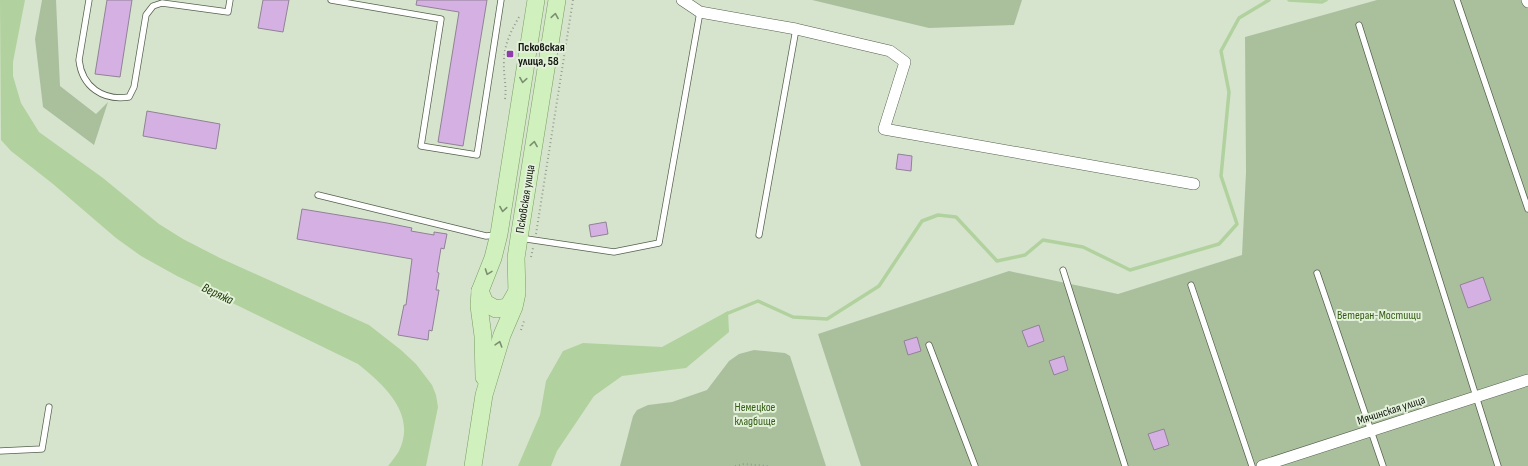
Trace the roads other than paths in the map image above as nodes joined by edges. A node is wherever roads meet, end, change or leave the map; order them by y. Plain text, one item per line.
1 (89, 0) edge
2 (230, 0) edge
3 (331, 0) edge
4 (502, 0) edge
5 (536, 0) edge
6 (557, 0) edge
7 (682, 0) edge
8 (1457, 0) edge
9 (700, 12) junction
10 (1359, 25) dead end
11 (796, 29) junction
12 (1194, 184) dead end
13 (318, 195) dead end
14 (1528, 209) edge
15 (499, 234) junction
16 (760, 235) dead end
17 (519, 238) junction
18 (1063, 270) dead end
19 (1317, 273) dead end
20 (1191, 285) dead end
21 (480, 291) junction
22 (517, 293) junction
23 (929, 345) dead end
24 (1528, 380) edge
25 (484, 395) junction
26 (1476, 397) junction
27 (48, 407) dead end
28 (1372, 429) junction
29 (0, 451) edge
30 (473, 466) edge
31 (975, 466) edge
32 (1125, 466) edge
33 (1252, 466) edge
34 (1262, 466) edge
35 (1383, 466) edge
36 (1498, 466) edge

1 - 2 lane
3 - 4 lane
5 -> 15 main road, Псковская улица
17 -> 6 main road, Псковская улица
7 - 9 street
8 - 14 lane
9 - 11 street
9 - 17 lane
10 - 26 lane
11 - 12 street
11 - 16 lane
13 - 15 lane
15 -> 21 main road, Псковская улица
17 - 22 main road, Псковская улица
18 - 32 lane
19 - 28 lane
20 - 33 lane
21 - 22 main road
21 - 25 main road, Псковская улица
25 -> 22 main road, Псковская улица
23 - 31 lane
24 - 26 street, Мячинская улица
25 - 30 main road, Псковская улица
26 - 28 street, Мячинская улица
26 - 36 lane
27 - 29 lane
28 - 34 street, Мячинская улица
28 - 35 lane

